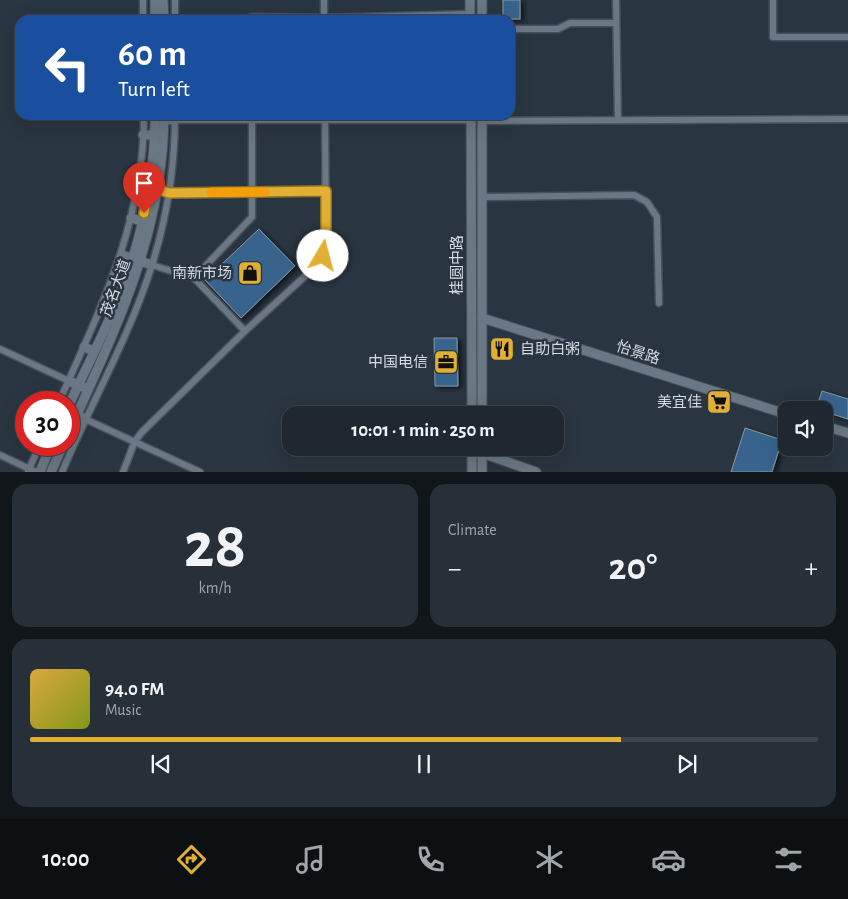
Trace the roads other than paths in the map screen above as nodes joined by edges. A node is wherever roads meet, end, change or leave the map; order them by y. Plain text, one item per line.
1 (143, 0) edge
2 (155, 0) edge
3 (163, 0) edge
4 (175, 0) edge
5 (324, 0) edge
6 (470, 0) edge
7 (482, 0) edge
8 (616, 0) edge
9 (773, 0) edge
10 (143, 15) edge
11 (155, 15) edge
12 (164, 15) edge
13 (175, 15) edge
14 (324, 15) edge
15 (470, 15) edge
16 (482, 15) edge
17 (616, 22) junction
18 (515, 29) edge
19 (848, 37) edge
20 (515, 118) edge
21 (848, 119) edge
22 (144, 120) edge
23 (158, 120) edge
24 (159, 120) edge
25 (175, 120) edge
26 (226, 120) edge
27 (276, 120) edge
28 (325, 120) edge
29 (471, 120) edge
30 (482, 120) edge
31 (618, 120) junction
32 (252, 121) junction
33 (143, 135) junction
34 (154, 135) junction
35 (139, 182) junction
36 (153, 187) junction
37 (326, 191) junction
38 (253, 192) junction
39 (169, 193) junction
40 (482, 197) junction
41 (131, 218) junction
42 (146, 223) junction
43 (148, 235) junction
44 (158, 238) junction
45 (122, 255) junction
46 (137, 259) junction
47 (152, 265) junction
48 (194, 278) junction
49 (106, 298) junction
50 (116, 303) junction
51 (658, 303) dead end
52 (471, 316) junction
53 (109, 318) junction
54 (482, 318) junction
55 (119, 321) junction
56 (128, 324) junction
57 (245, 330) junction
58 (84, 347) junction
59 (0, 349) edge
60 (93, 352) junction
61 (69, 381) junction
62 (78, 385) junction
63 (88, 390) junction
64 (64, 391) edge
65 (75, 391) edge
66 (80, 402) edge
67 (472, 406) edge
68 (482, 406) edge
69 (778, 411) edge
70 (80, 416) edge
71 (85, 419) junction
72 (833, 429) edge
73 (848, 433) edge
74 (135, 441) junction
75 (0, 455) edge
76 (37, 456) edge
77 (43, 456) edge
78 (57, 456) edge
79 (63, 456) edge
80 (472, 456) edge
81 (482, 456) edge
82 (497, 456) edge
83 (68, 458) junction
84 (185, 469) edge
85 (33, 471) edge
86 (50, 472) edge
87 (62, 472) edge
88 (123, 472) edge
89 (200, 472) edge
90 (472, 472) edge
91 (482, 472) edge
92 (536, 472) edge

1 - 10 street
2 - 11 main road
3 - 12 main road
4 - 13 street
5 - 14 street
6 - 15 main road
7 - 16 main road
8 - 17 street
9 - 19 street
17 - 18 street
17 - 31 street
20 - 31 street
21 - 31 street
22 - 33 street
23 - 34 main road, 茂名大道
24 - 36 main road, 茂名大道
25 - 39 street
26 - 32 street
27 - 32 street
28 - 37 street
29 - 52 main road, 桂圆中路
30 - 40 main road, 桂圆中路
32 - 38 street
33 - 34 main road
33 - 35 street
34 - 36 main road, 茂名大道
35 - 36 main road
35 - 41 street
36 - 39 main road
36 - 42 main road, 茂名大道
37 - 38 street
37 - 57 street
38 - 39 street
38 - 48 street
39 - 44 street
40 - 51 street
40 - 54 main road, 桂圆中路
41 - 42 main road
41 - 45 street
42 - 43 main road, 茂名大道
42 - 46 main road, 茂名大道
43 - 44 main road
43 - 46 main road, 茂名大道
44 - 47 street
45 - 46 main road
45 - 49 street
46 - 47 main road
46 - 50 main road, 茂名大道
46 - 55 main road, 茂名大道
47 - 48 street
47 - 56 street
48 - 57 street
49 - 50 main road
49 - 58 street
50 - 53 main road, 茂名大道
52 - 54 main road, 怡景路
52 - 67 main road, 桂圆中路
53 - 55 main road
53 - 60 main road, 茂名大道
54 - 68 main road, 桂圆中路
54 - 69 main road, 怡景路
55 - 56 main road
55 - 63 main road, 茂名大道
56 - 71 street
57 - 74 street
58 - 60 main road
58 - 61 street
59 - 61 street
60 - 62 main road, 茂名大道
61 - 62 main road
61 - 64 street
62 - 63 main road
62 - 65 main road, 茂名大道
63 - 66 main road, 茂名大道
70 - 71 main road
71 - 74 street
71 - 83 street
72 - 73 main road
74 - 84 street
74 - 88 street
75 - 85 street
76 - 85 street
77 - 85 main road
78 - 86 main road
79 - 83 main road
80 - 90 main road
81 - 91 main road
82 - 92 main road
83 - 87 street
84 - 89 street

